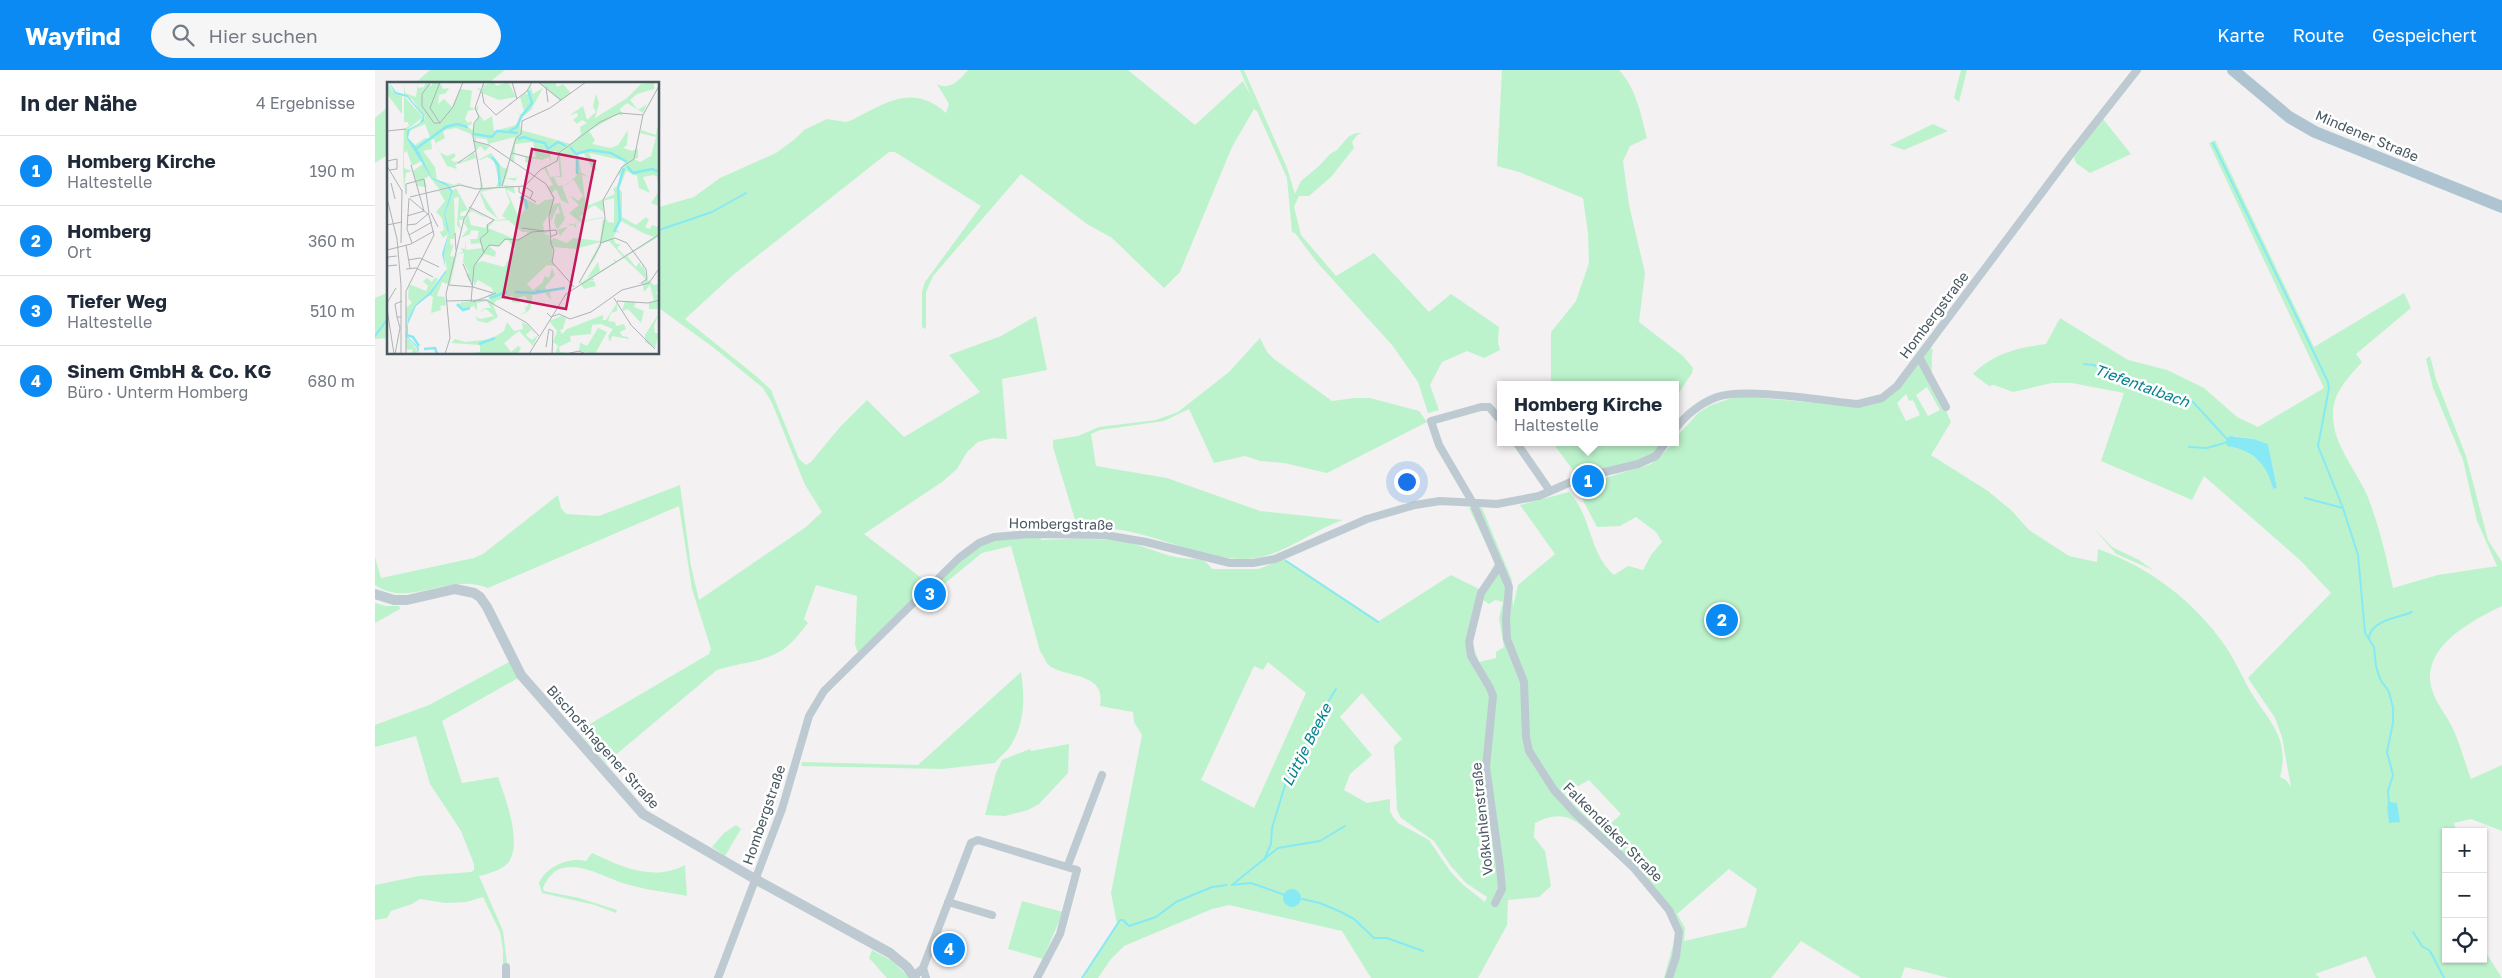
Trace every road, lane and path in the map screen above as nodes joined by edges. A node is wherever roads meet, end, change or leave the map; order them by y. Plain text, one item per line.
1 (2137, 70) edge
2 (2233, 70) edge
3 (2502, 207) edge
4 (1919, 357) junction
5 (1946, 407) dead end
6 (1497, 416) edge
7 (1679, 425) edge
8 (1519, 446) edge
9 (1663, 446) edge
10 (1550, 491) junction
11 (1473, 503) junction
12 (1500, 564) junction
13 (375, 594) edge
14 (1103, 775) dead end
15 (1068, 866) junction
16 (755, 879) junction
17 (948, 902) junction
18 (1495, 903) dead end
19 (992, 915) dead end
20 (506, 967) dead end
21 (923, 968) junction
22 (915, 977) edge
23 (506, 978) edge
24 (718, 978) edge
25 (926, 978) edge
26 (1037, 978) edge
27 (1669, 978) edge

1 - 4 street, Hombergstraße
2 - 3 main road, Mindener Straße
4 - 5 street
4 - 7 street, Hombergstraße
6 - 11 street, Falkendieker Straße
8 - 10 street
9 - 10 street, Hombergstraße
10 - 11 street, Hombergstraße
11 - 12 street, Falkendieker Straße
11 - 16 street, Hombergstraße
12 - 18 street, Voßkuhlenstraße
12 - 27 street, Falkendieker Straße
13 - 16 street, Bischofshagener Straße
14 - 15 street
15 - 17 street
15 - 26 street
16 - 22 street, Bischofshagener Straße
16 - 24 street, Hombergstraße
17 - 19 street
17 - 21 street
20 - 23 street
21 - 22 street
21 - 25 street

